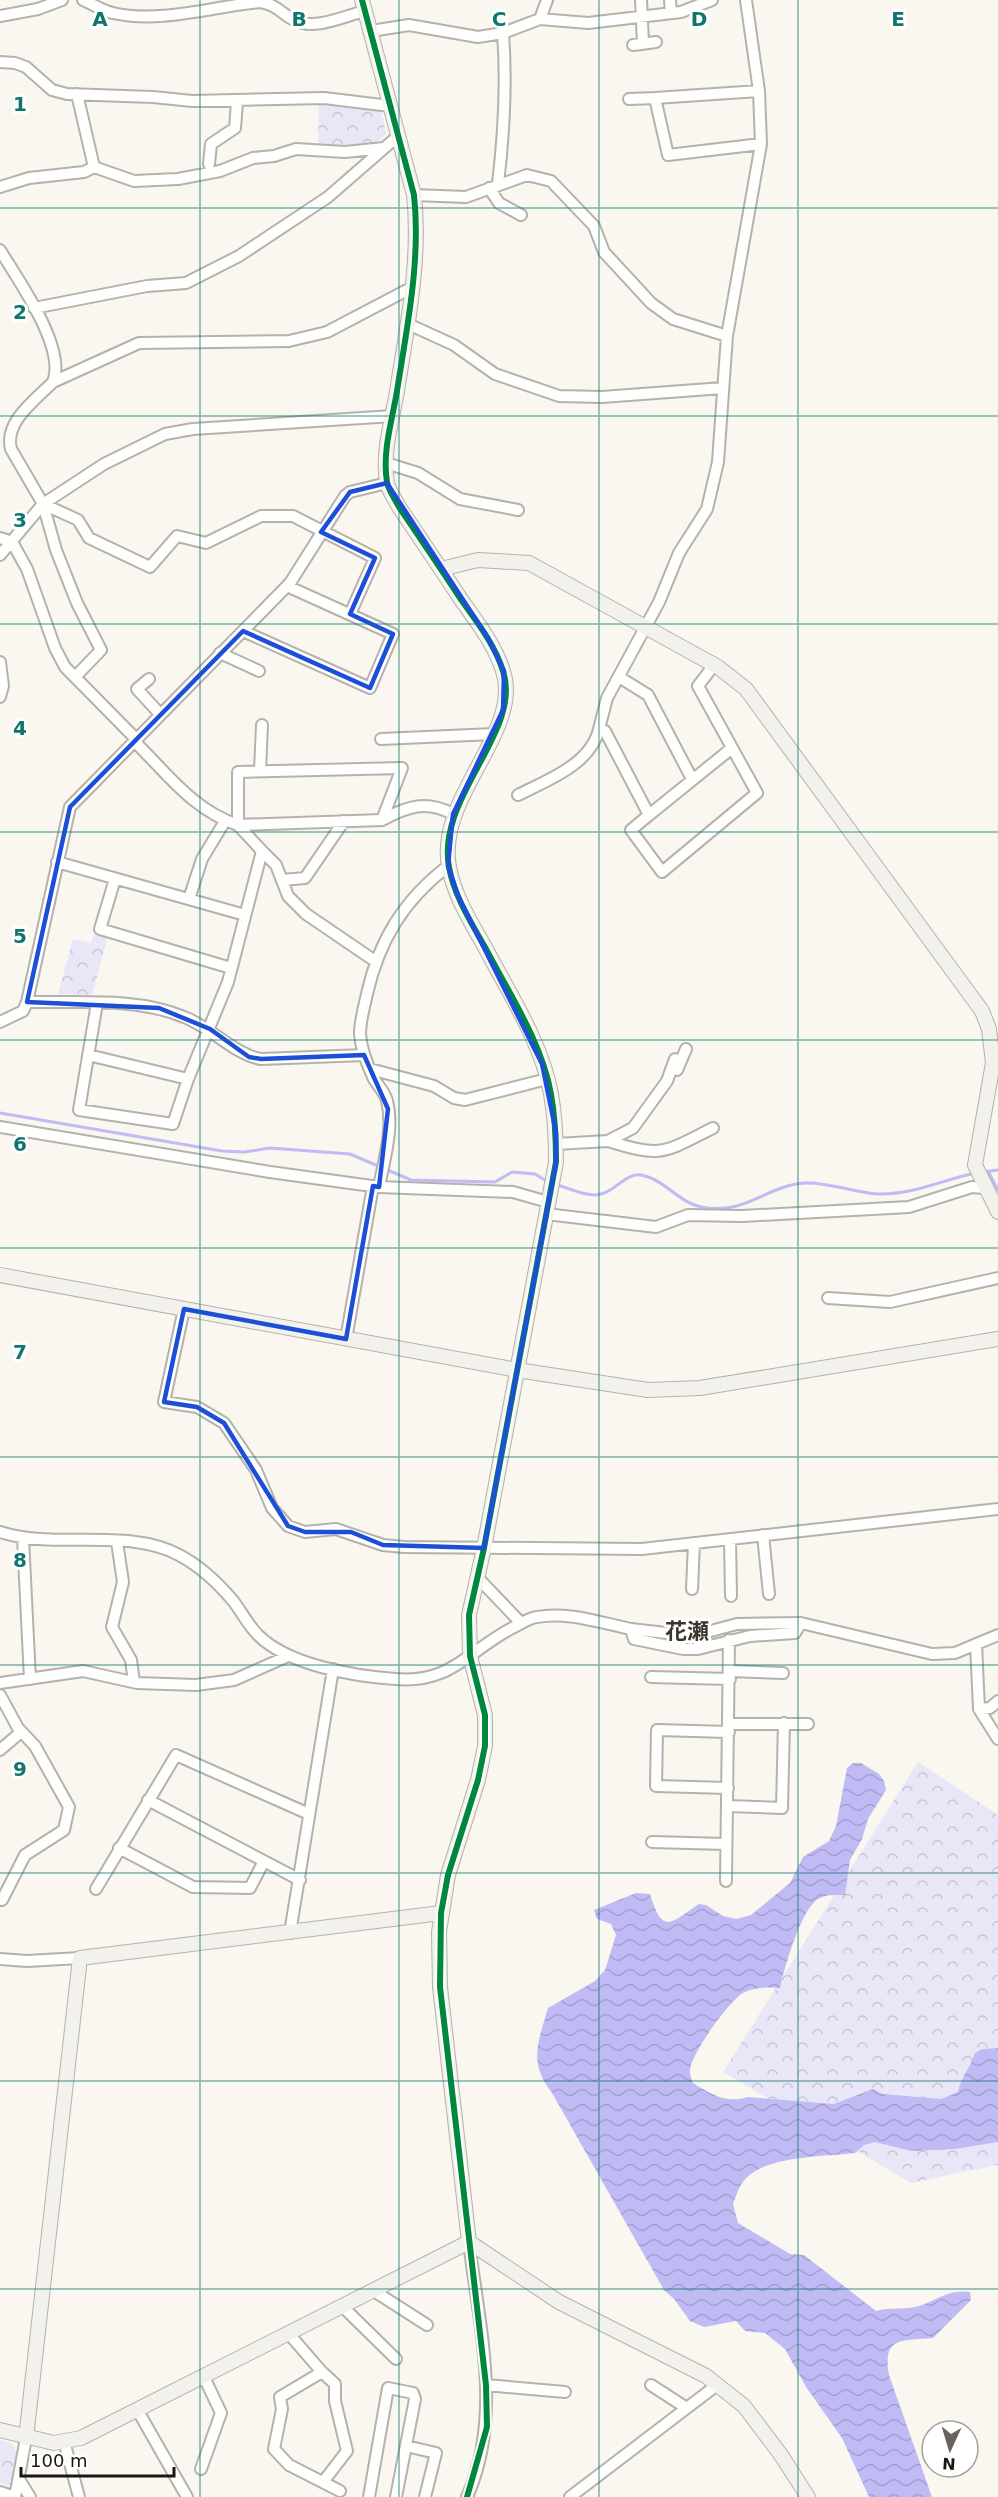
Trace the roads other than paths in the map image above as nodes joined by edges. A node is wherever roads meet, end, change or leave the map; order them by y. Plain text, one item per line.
1 (62, 0) edge
2 (84, 0) edge
3 (547, 0) edge
4 (641, 0) edge
5 (670, 0) edge
6 (712, 0) edge
7 (746, 0) edge
8 (363, 5) edge
9 (671, 13) junction
10 (0, 16) edge
11 (642, 16) junction
12 (540, 19) junction
13 (371, 31) junction
14 (502, 33) junction
15 (656, 42) dead end
16 (0, 62) edge
17 (759, 91) junction
18 (77, 94) junction
19 (655, 98) junction
20 (629, 99) dead end
21 (237, 102) junction
22 (390, 106) junction
23 (398, 136) junction
24 (761, 144) junction
25 (384, 148) junction
26 (209, 164) dead end
27 (94, 168) junction
28 (493, 186) junction
29 (0, 187) edge
30 (414, 195) junction
31 (521, 215) dead end
32 (0, 250) edge
33 (411, 288) junction
34 (34, 308) junction
35 (408, 324) junction
36 (727, 336) junction
37 (53, 382) junction
38 (723, 388) junction
39 (393, 416) junction
40 (386, 463) junction
41 (387, 483) junction
42 (43, 504) junction
43 (518, 510) dead end
44 (321, 532) junction
45 (0, 538) edge
46 (12, 542) junction
47 (0, 555) edge
48 (441, 569) junction
49 (287, 586) junction
50 (350, 614) junction
51 (647, 626) junction
52 (243, 631) junction
53 (220, 653) junction
54 (0, 662) edge
55 (714, 665) junction
56 (259, 671) dead end
57 (75, 677) junction
58 (619, 677) junction
59 (148, 679) dead end
60 (0, 697) edge
61 (159, 713) junction
62 (262, 725) dead end
63 (599, 729) junction
64 (494, 734) junction
65 (135, 738) junction
66 (381, 739) dead end
67 (732, 748) junction
68 (260, 771) junction
69 (693, 778) junction
70 (519, 795) dead end
71 (453, 814) junction
72 (649, 815) junction
73 (382, 820) junction
74 (225, 821) junction
75 (344, 821) junction
76 (238, 825) junction
77 (262, 850) junction
78 (57, 862) junction
79 (448, 866) junction
80 (115, 879) junction
81 (282, 880) junction
82 (189, 899) junction
83 (245, 915) junction
84 (375, 962) junction
85 (231, 968) junction
86 (27, 1002) junction
87 (97, 1004) junction
88 (0, 1022) edge
89 (210, 1029) junction
90 (686, 1049) dead end
91 (88, 1055) junction
92 (364, 1055) junction
93 (675, 1059) dead end
94 (370, 1069) junction
95 (188, 1079) junction
96 (547, 1079) junction
97 (667, 1081) junction
98 (993, 1103) edge
99 (0, 1126) edge
100 (713, 1128) dead end
101 (608, 1141) junction
102 (556, 1144) junction
103 (980, 1176) junction
104 (376, 1186) junction
105 (550, 1196) junction
106 (998, 1212) edge
107 (0, 1275) edge
108 (998, 1278) edge
109 (828, 1298) dead end
110 (184, 1309) junction
111 (346, 1339) junction
112 (998, 1339) edge
113 (517, 1370) junction
114 (998, 1509) edge
115 (0, 1532) edge
116 (763, 1535) junction
117 (23, 1538) junction
118 (729, 1539) junction
119 (117, 1542) junction
120 (694, 1543) junction
121 (484, 1548) junction
122 (478, 1578) junction
123 (693, 1588) dead end
124 (769, 1594) dead end
125 (731, 1596) dead end
126 (521, 1623) junction
127 (801, 1623) junction
128 (631, 1629) junction
129 (998, 1635) edge
130 (729, 1640) junction
131 (976, 1644) junction
132 (288, 1656) junction
133 (470, 1656) junction
134 (333, 1669) junction
135 (783, 1673) dead end
136 (730, 1675) junction
137 (651, 1677) dead end
138 (30, 1679) junction
139 (134, 1682) junction
140 (0, 1683) edge
141 (0, 1695) edge
142 (998, 1701) edge
143 (979, 1709) junction
144 (784, 1723) junction
145 (808, 1724) dead end
146 (729, 1728) junction
147 (21, 1732) junction
148 (998, 1739) edge
149 (0, 1750) edge
150 (728, 1788) junction
151 (148, 1800) junction
152 (728, 1806) junction
153 (309, 1814) junction
154 (652, 1842) dead end
155 (726, 1844) junction
156 (119, 1848) junction
157 (264, 1861) junction
158 (300, 1880) junction
159 (726, 1881) dead end
160 (96, 1888) dead end
161 (2, 1900) dead end
162 (441, 1913) junction
163 (290, 1933) junction
164 (80, 1958) junction
165 (0, 1959) edge
166 (469, 2242) junction
167 (374, 2291) junction
168 (343, 2307) junction
169 (427, 2325) dead end
170 (289, 2334) junction
171 (396, 2360) dead end
172 (322, 2372) junction
173 (204, 2378) junction
174 (486, 2385) junction
175 (651, 2385) dead end
176 (717, 2385) junction
177 (565, 2392) dead end
178 (685, 2407) junction
179 (138, 2411) junction
180 (0, 2430) edge
181 (26, 2438) junction
182 (64, 2441) junction
183 (406, 2446) junction
184 (201, 2469) dead end
185 (20, 2481) junction
186 (322, 2482) junction
187 (340, 2491) dead end
188 (0, 2492) edge
189 (15, 2497) edge
190 (30, 2497) edge
191 (79, 2497) edge
192 (187, 2497) edge
193 (369, 2497) edge
194 (396, 2497) edge
195 (425, 2497) edge
196 (467, 2497) edge
197 (570, 2497) edge
198 (808, 2497) edge

1 - 10 street
2 - 8 street
3 - 12 street
4 - 11 street
5 - 9 street
6 - 9 street
7 - 17 street
8 - 13 street
9 - 11 street
11 - 12 street
11 - 15 street
12 - 14 street
13 - 14 street
13 - 22 street
14 - 28 street
16 - 18 street
17 - 19 street
17 - 24 street
18 - 21 street
18 - 27 street
19 - 20 street
19 - 24 street
21 - 22 street
21 - 26 street
22 - 23 street
23 - 25 street
23 - 30 street
24 - 36 street
25 - 27 street
25 - 34 street
27 - 29 street
28 - 30 street
28 - 31 street
28 - 36 street
30 - 33 street
32 - 34 street
33 - 35 street
33 - 37 street
34 - 37 street
35 - 38 street
35 - 39 street
36 - 38 street
37 - 42 street
38 - 51 street
39 - 40 street
39 - 42 street
40 - 41 street
40 - 43 street
41 - 44 street
41 - 48 street
42 - 44 street
42 - 46 street
42 - 57 street
44 - 49 street
44 - 50 street
45 - 46 street
46 - 47 street
46 - 57 street
48 - 51 street
48 - 64 street
49 - 50 street
49 - 52 street
50 - 52 street
51 - 55 street
51 - 58 street
52 - 53 street
53 - 56 street
53 - 61 street
54 - 60 street
55 - 67 street
55 - 98 street
57 - 65 street
58 - 63 street
58 - 69 street
59 - 61 street
61 - 65 street
62 - 68 street
63 - 70 street
63 - 72 street
64 - 66 street
64 - 71 street
65 - 74 street
65 - 78 street
67 - 69 street
67 - 72 street
68 - 73 street
68 - 76 street
69 - 72 street
71 - 73 street
71 - 79 street
73 - 75 street
74 - 76 street
74 - 82 street
75 - 76 street
75 - 81 street
76 - 77 street
77 - 81 street
77 - 83 street
78 - 80 street
78 - 86 street
79 - 84 street
79 - 96 street
80 - 82 street
80 - 85 street
81 - 84 street
82 - 83 street
83 - 85 street
84 - 92 street
85 - 89 street
86 - 87 street
86 - 88 street
87 - 89 street
87 - 91 street
89 - 92 street
89 - 95 street
90 - 97 street
91 - 95 street
91 - 95 street
92 - 94 street
93 - 97 street
94 - 96 street
94 - 104 street
96 - 102 street
97 - 101 street
98 - 103 street
99 - 104 street
100 - 101 street
101 - 102 street
102 - 105 street
103 - 105 street
103 - 106 street
104 - 105 street
104 - 111 street
105 - 113 street
107 - 110 street
108 - 109 street
110 - 111 street
110 - 121 street
111 - 113 street
112 - 113 street
113 - 121 street
114 - 116 street
115 - 117 street
116 - 118 street
116 - 124 street
117 - 119 street
117 - 138 street
118 - 120 street
118 - 125 street
119 - 132 street
119 - 139 street
120 - 121 street
120 - 123 street
121 - 122 street
122 - 126 street
122 - 133 street
126 - 128 street
126 - 133 street
127 - 128 street
127 - 130 street
127 - 131 street
128 - 130 street
129 - 131 street
130 - 136 street
131 - 143 street
132 - 134 street
132 - 139 street
133 - 134 street
133 - 162 street
134 - 153 street
135 - 136 street
136 - 137 street
136 - 146 street
138 - 139 street
138 - 140 street
141 - 147 street
142 - 143 street
143 - 148 street
144 - 145 street
144 - 146 street
144 - 152 street
146 - 150 street
146 - 150 street
147 - 149 street
147 - 161 street
150 - 152 street
151 - 153 street
151 - 156 street
151 - 157 street
152 - 155 street
153 - 158 street
154 - 155 street
155 - 159 street
156 - 157 street
156 - 160 street
157 - 158 street
158 - 163 street
162 - 163 street
162 - 166 street
163 - 164 street
164 - 165 street
164 - 181 street
166 - 167 street
166 - 174 street
166 - 176 street
167 - 168 street
167 - 169 street
168 - 170 street
168 - 171 street
170 - 172 street
170 - 173 street
172 - 186 street
172 - 186 street
173 - 179 street
173 - 184 street
174 - 177 street
174 - 196 street
175 - 178 street
176 - 178 street
176 - 198 street
178 - 197 street
179 - 182 street
179 - 192 street
180 - 181 street
181 - 182 street
181 - 185 street
182 - 191 street
183 - 193 street
183 - 194 street
183 - 195 street
185 - 189 street
185 - 190 street
186 - 187 street
188 - 189 street

